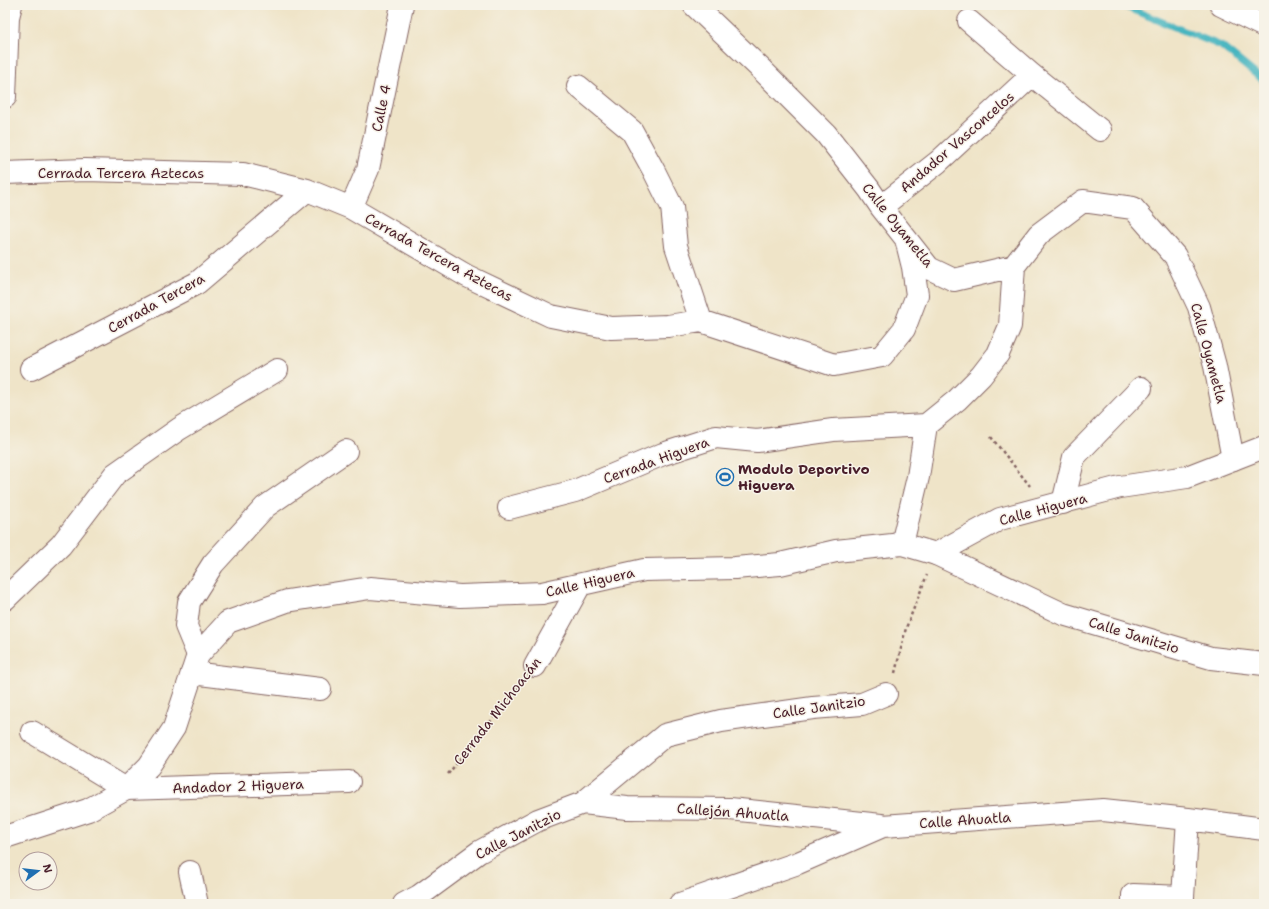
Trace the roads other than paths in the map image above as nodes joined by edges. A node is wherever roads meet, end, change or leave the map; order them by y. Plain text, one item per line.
1 (11, 5) edge
2 (402, 5) edge
3 (694, 5) edge
4 (1221, 5) edge
5 (969, 21) dead end
6 (1264, 26) edge
7 (1032, 75) junction
8 (578, 86) dead end
9 (5, 97) edge
10 (1100, 130) dead end
11 (5, 173) edge
12 (307, 190) junction
13 (881, 207) junction
14 (350, 208) junction
15 (906, 239) junction
16 (1014, 266) junction
17 (701, 321) junction
18 (31, 369) dead end
19 (277, 370) dead end
20 (1141, 388) dead end
21 (926, 425) junction
22 (1264, 447) edge
23 (346, 451) dead end
24 (1233, 459) junction
25 (1055, 505) junction
26 (509, 508) dead end
27 (902, 544) junction
28 (936, 554) junction
29 (580, 585) junction
30 (5, 598) edge
31 (195, 664) junction
32 (1264, 664) edge
33 (535, 666) road end
34 (320, 689) dead end
35 (886, 694) road end
36 (32, 732) dead end
37 (349, 782) dead end
38 (126, 789) junction
39 (583, 803) junction
40 (1188, 819) junction
41 (882, 826) junction
42 (1264, 829) edge
43 (5, 837) edge
44 (190, 872) dead end
45 (197, 904) edge
46 (404, 904) edge
47 (680, 904) edge
48 (1133, 904) edge

1 - 9 street
2 - 14 street, Calle 4
3 - 13 street, Calle Oyametla
4 - 6 street
5 - 7 street
7 - 10 street
7 - 13 street, Andador Vasconcelos
8 - 17 street
11 - 12 street, Cerrada Tercera Aztecas
12 - 14 street, Cerrada Tercera Aztecas
12 - 18 street, Cerrada Tercera
13 - 15 street, Calle Oyametla
14 - 17 street, Cerrada Tercera Aztecas
15 - 16 street, Calle Oyametla
15 - 17 street, Cerrada Tercera Aztecas
16 - 21 street
16 - 24 street, Calle Oyametla
19 - 30 street
20 - 25 street
21 - 26 street, Cerrada Higuera
21 - 27 street
22 - 24 street, Calle Higuera
23 - 31 street
24 - 25 street, Calle Higuera
25 - 28 street, Calle Higuera
27 - 28 street, Calle Higuera
27 - 29 street, Calle Higuera
28 - 32 street, Calle Janitzio
29 - 31 street, Calle Higuera
29 - 33 street, Cerrada Michoacán
31 - 34 street
31 - 38 street, Calle Higuera
35 - 39 street, Calle Janitzio
36 - 38 street
37 - 38 street, Andador 2 Higuera
38 - 43 street, Calle Higuera
39 - 41 street, Callejón Ahuatla
39 - 46 street, Calle Janitzio
40 - 41 street, Calle Ahuatla
40 - 42 street, Calle Ahuatla
40 - 48 street
41 - 47 street, Calle Ahuatla
44 - 45 street

